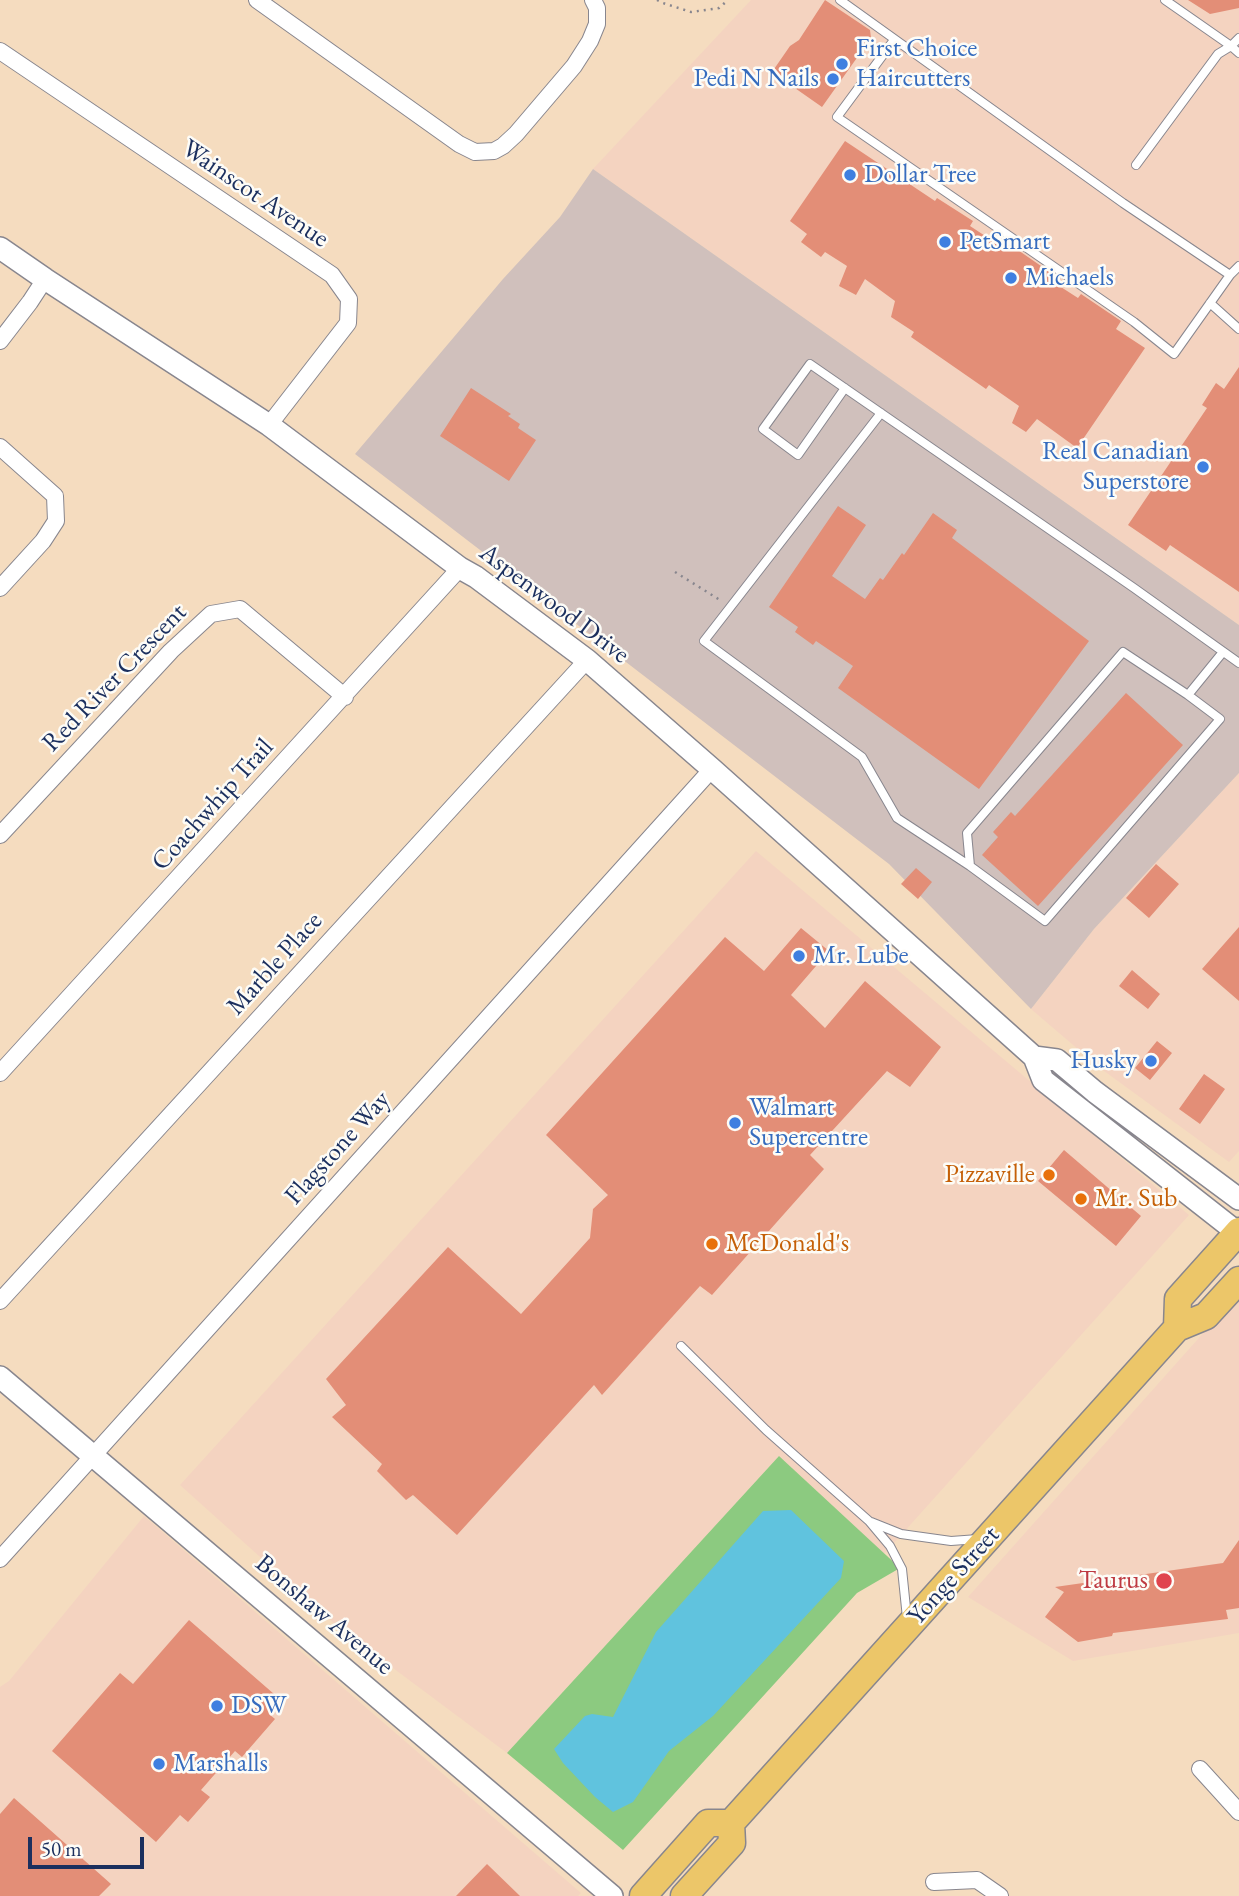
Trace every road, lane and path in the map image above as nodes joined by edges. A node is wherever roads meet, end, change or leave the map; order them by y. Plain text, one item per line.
1 (257, 0) edge
2 (593, 0) edge
3 (657, 0) edge
4 (727, 0) edge
5 (840, 0) edge
6 (1165, 0) edge
7 (1239, 38) edge
8 (894, 40) junction
9 (1231, 46) junction
10 (0, 51) edge
11 (1239, 53) edge
12 (1136, 165) dead end
13 (0, 248) edge
14 (1239, 266) edge
15 (1230, 275) junction
16 (45, 279) junction
17 (1210, 303) junction
18 (1239, 329) edge
19 (0, 341) edge
20 (845, 388) junction
21 (881, 413) junction
22 (269, 425) junction
23 (0, 447) edge
24 (460, 568) junction
25 (675, 572) dead end
26 (0, 588) edge
27 (731, 606) junction
28 (1223, 652) junction
29 (587, 660) junction
30 (1239, 663) edge
31 (1188, 695) junction
32 (345, 697) junction
33 (712, 769) junction
34 (0, 835) edge
35 (970, 866) junction
36 (1034, 1057) junction
37 (0, 1073) edge
38 (1239, 1199) edge
39 (1239, 1233) edge
40 (1239, 1280) edge
41 (0, 1301) edge
42 (1177, 1328) junction
43 (681, 1346) dead end
44 (0, 1377) edge
45 (93, 1456) junction
46 (869, 1521) junction
47 (988, 1539) junction
48 (0, 1559) edge
49 (907, 1628) junction
50 (1200, 1769) dead end
51 (1239, 1812) edge
52 (731, 1823) junction
53 (934, 1882) dead end
54 (612, 1896) edge
55 (643, 1896) edge
56 (684, 1896) edge
57 (1000, 1896) edge

1 - 2 street
3 - 4 path
5 - 8 lane
6 - 9 lane
7 - 9 lane
8 - 15 lane
8 - 17 lane
9 - 11 lane
9 - 12 lane
10 - 22 street, Wainscot Avenue
13 - 16 street, Aspenwood Drive
14 - 15 lane
15 - 17 lane
16 - 19 street
16 - 22 street, Aspenwood Drive
17 - 18 lane
20 - 20 lane
20 - 21 lane
21 - 27 lane
21 - 28 lane
22 - 24 street, Aspenwood Drive
23 - 26 street
24 - 29 street, Aspenwood Drive
24 - 32 street, Coachwhip Trail
25 - 27 path
27 - 35 lane
28 - 30 lane
28 - 31 lane
29 - 33 street, Aspenwood Drive
29 - 41 street, Marble Place
31 - 35 lane
31 - 35 lane
32 - 34 street, Red River Crescent
32 - 37 street, Coachwhip Trail
33 - 36 street, Aspenwood Drive
33 - 45 street, Flagstone Way
36 - 38 street, Aspenwood Drive
36 - 39 street, Aspenwood Drive
39 - 42 main road
40 - 42 main road, Yonge Street
42 - 47 main road, Yonge Street
43 - 46 lane
44 - 45 street, Bonshaw Avenue
45 - 48 street, Flagstone Way
45 - 54 street, Bonshaw Avenue
46 - 47 lane
46 - 49 lane
47 - 49 main road, Yonge Street
49 - 52 main road, Yonge Street
50 - 51 street
52 - 55 main road
52 - 56 main road, Yonge Street
53 - 57 street

